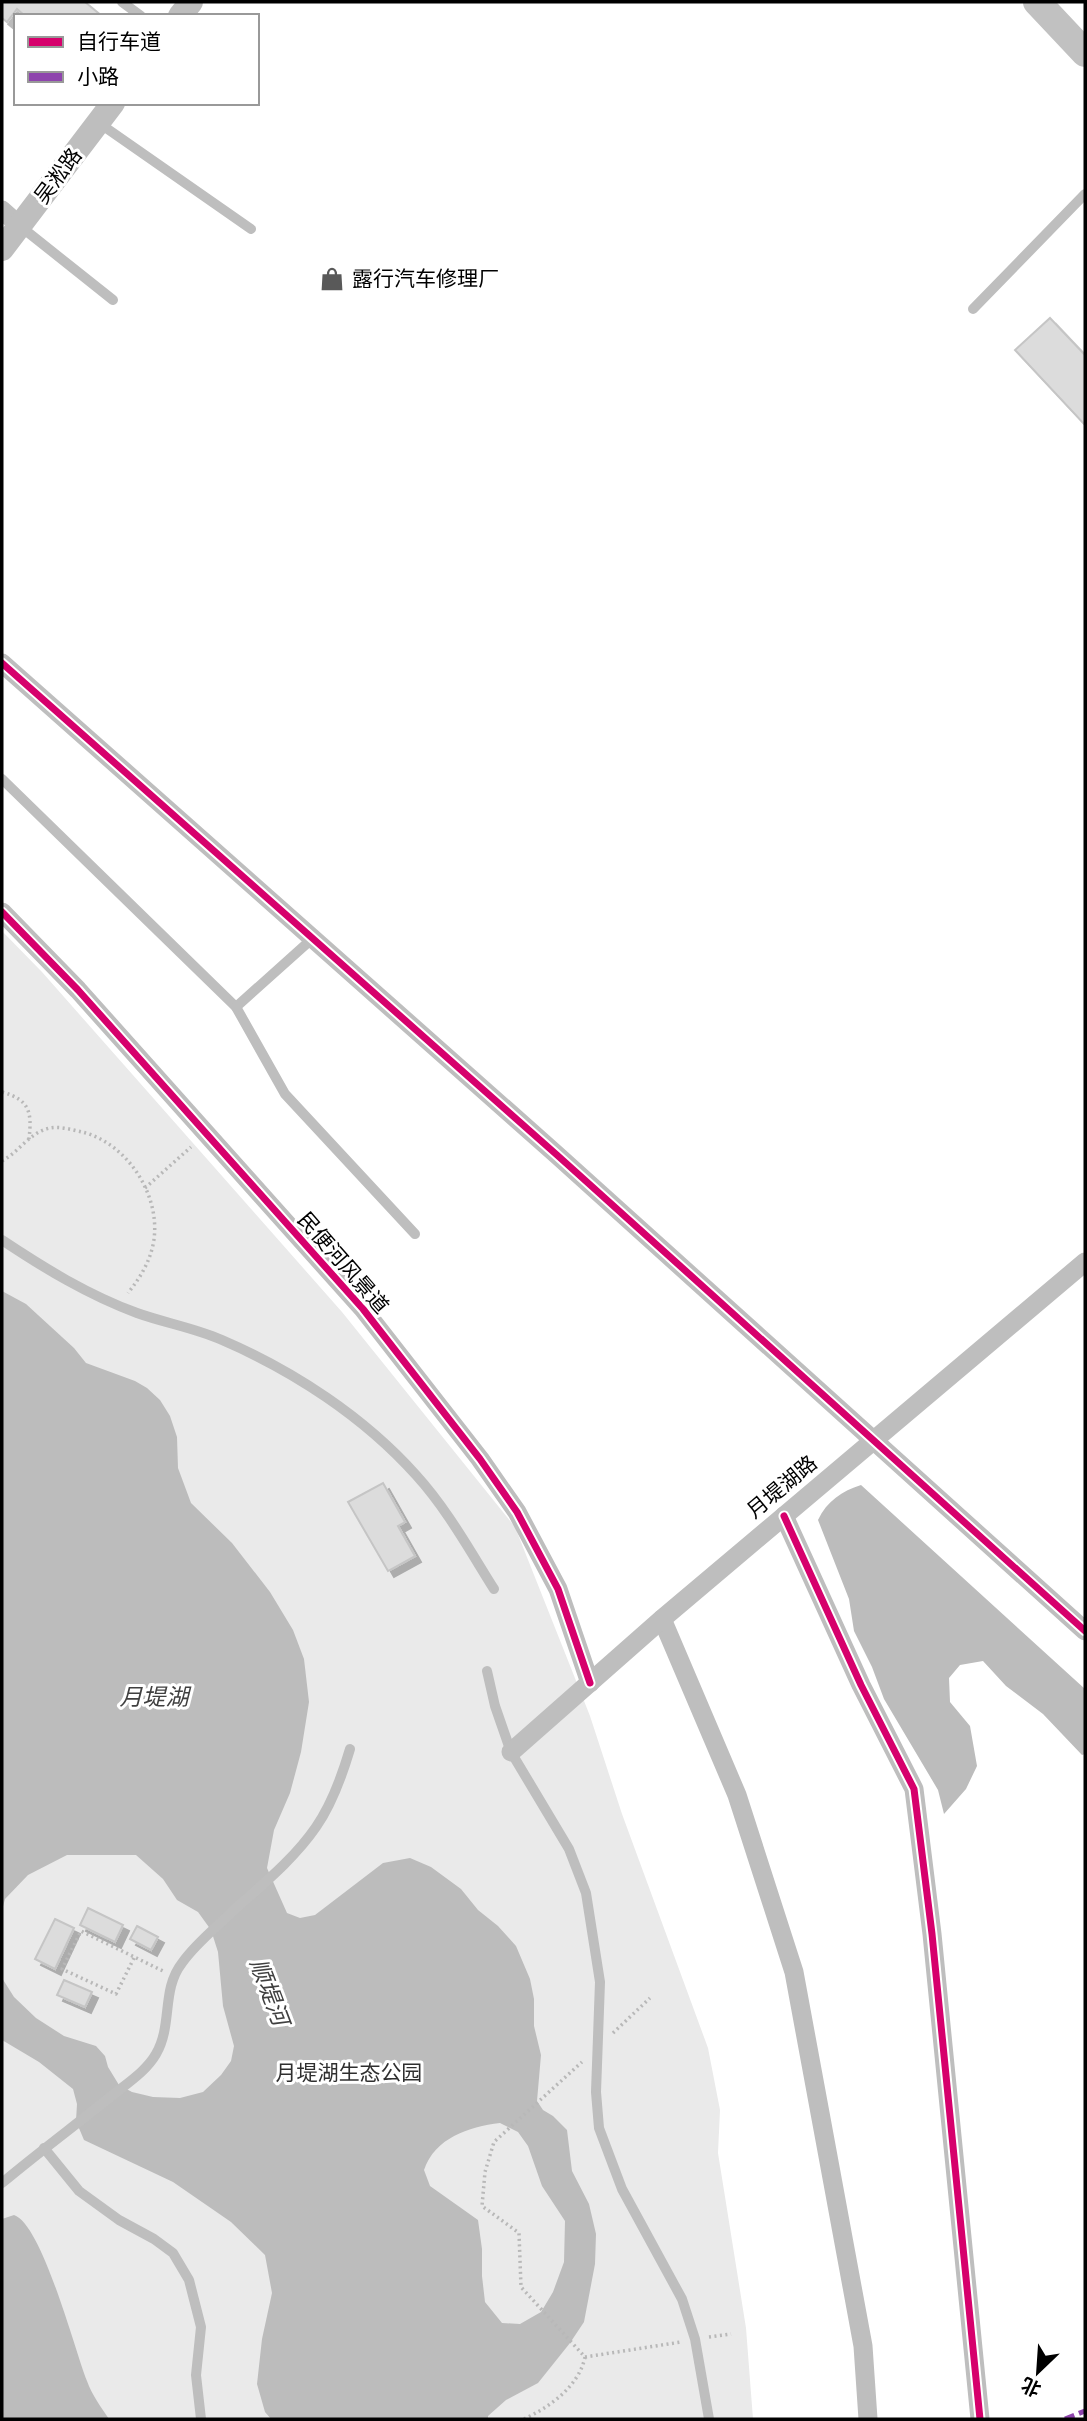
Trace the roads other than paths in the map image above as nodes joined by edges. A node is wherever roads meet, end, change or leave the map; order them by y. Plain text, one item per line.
1 (122, 2) edge
2 (1037, 2) edge
3 (138, 14) edge
4 (1085, 53) edge
5 (106, 113) edge
6 (1085, 194) edge
7 (11, 218) edge
8 (251, 229) dead end
9 (2, 250) edge
10 (113, 300) dead end
11 (973, 309) dead end
12 (2, 663) edge
13 (2, 779) edge
14 (2, 912) edge
15 (313, 938) junction
16 (236, 1007) junction
17 (415, 1234) dead end
18 (2, 1240) edge
19 (1085, 1262) edge
20 (872, 1441) junction
21 (784, 1516) junction
22 (494, 1589) dead end
23 (662, 1619) junction
24 (1085, 1631) edge
25 (487, 1671) dead end
26 (590, 1683) junction
27 (350, 1749) dead end
28 (512, 1752) junction
29 (44, 2148) junction
30 (2, 2183) edge
31 (201, 2419) edge
32 (709, 2419) edge
33 (868, 2419) edge
34 (980, 2419) edge

1 - 3 lane
2 - 4 main road
5 - 7 street, 吴淞路
5 - 8 lane
6 - 11 lane
7 - 9 street, 吴淞路
7 - 10 lane
12 - 15 street
13 - 16 lane
14 - 26 street, 民便河风景道
15 - 16 lane
15 - 20 street
16 - 17 lane
18 - 22 lane
19 - 20 street, 月堤湖路
20 - 21 street, 月堤湖路
20 - 24 street
21 - 23 street, 月堤湖路
21 - 34 street
23 - 26 street, 月堤湖路
23 - 33 street
25 - 28 lane
26 - 28 street, 月堤湖路
27 - 29 lane
28 - 32 lane
29 - 30 lane
29 - 31 lane

